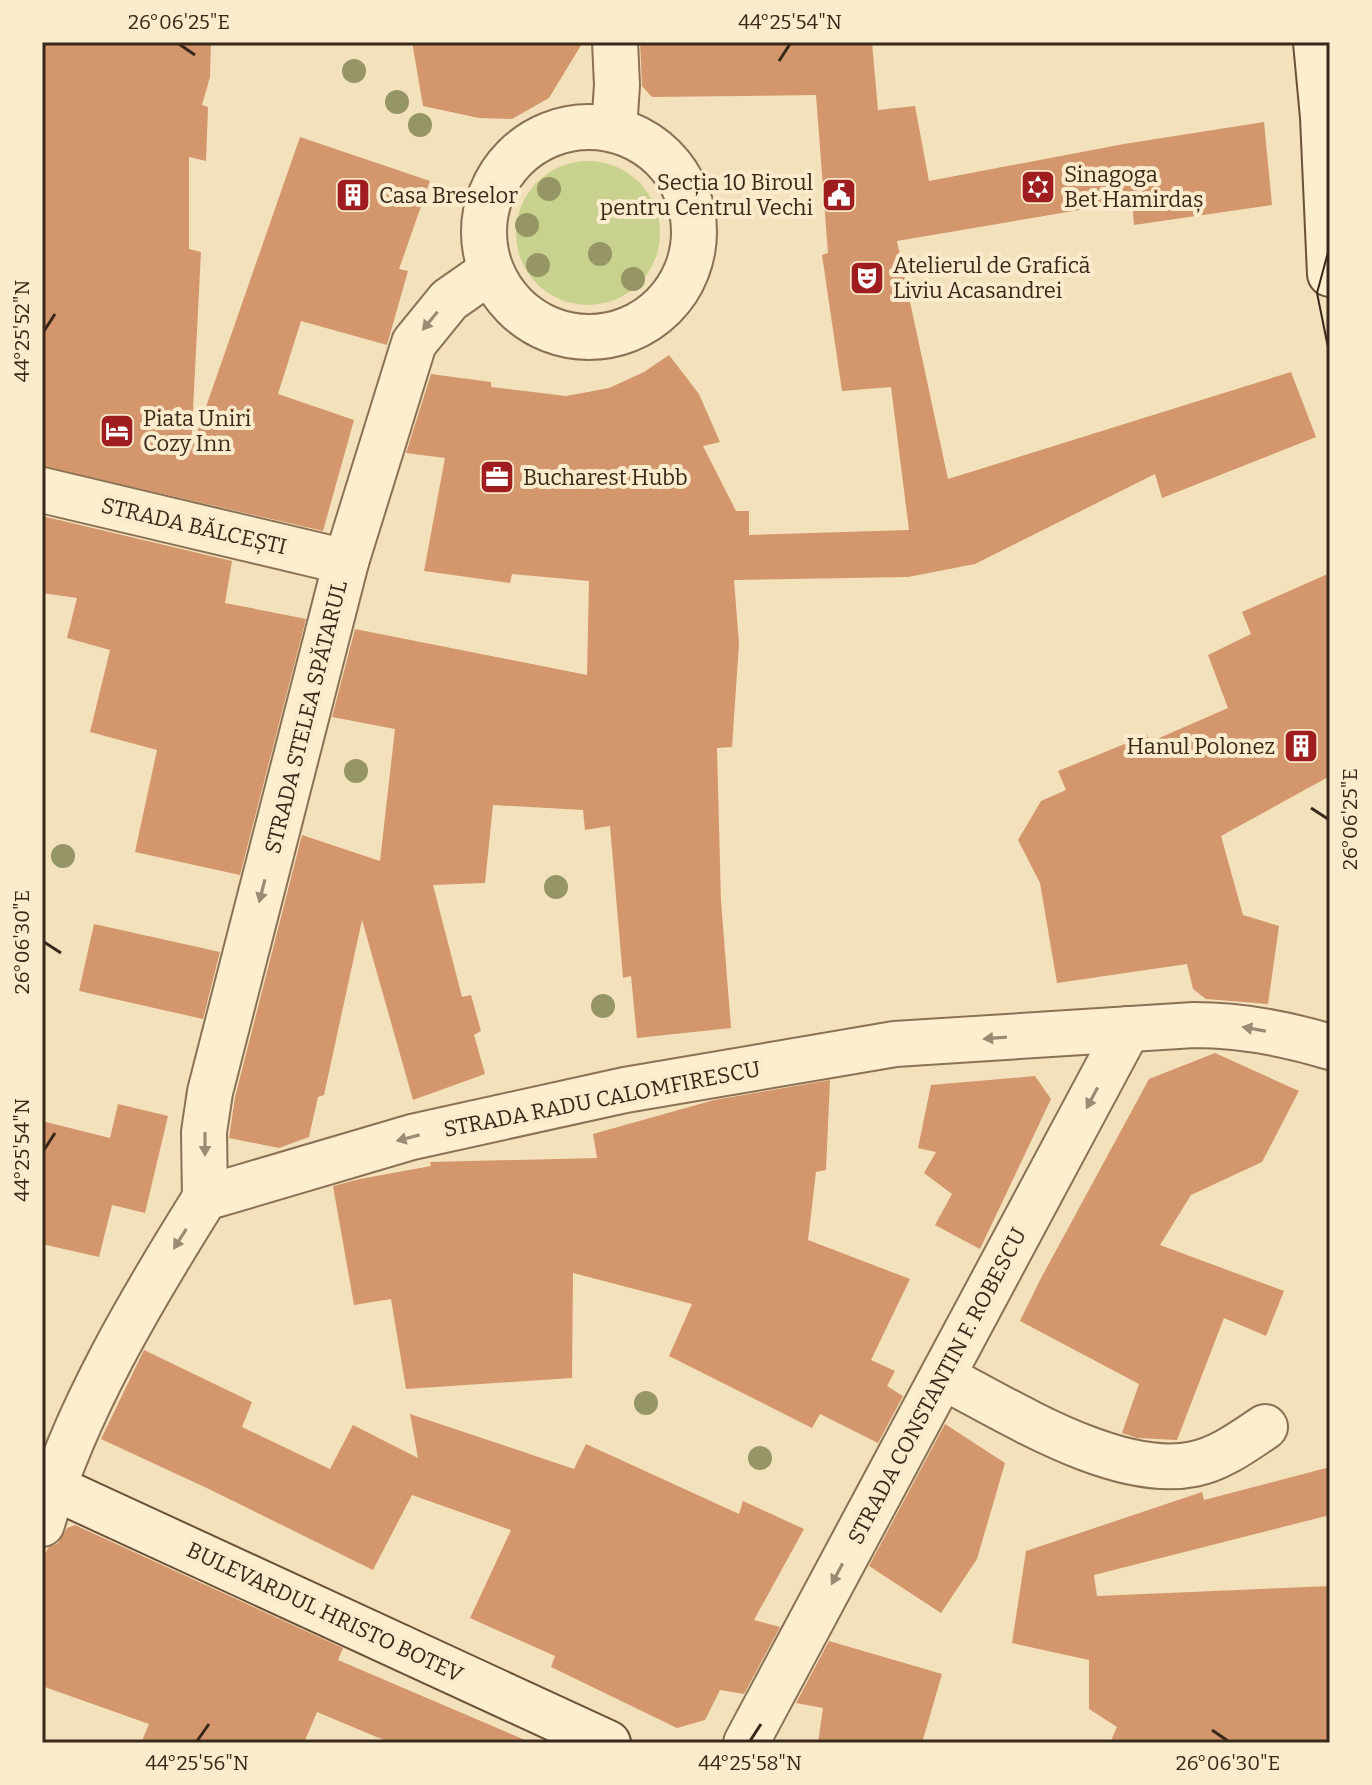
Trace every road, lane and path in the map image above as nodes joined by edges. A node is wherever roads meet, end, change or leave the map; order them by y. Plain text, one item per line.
1 (615, 42) edge
2 (1316, 42) edge
3 (614, 129) junction
4 (1329, 227) edge
5 (489, 272) junction
6 (1330, 274) edge
7 (42, 490) edge
8 (346, 562) junction
9 (1128, 1029) junction
10 (1330, 1047) edge
11 (205, 1198) junction
12 (943, 1377) junction
13 (1265, 1427) dead end
14 (46, 1498) edge
15 (608, 1743) edge
16 (746, 1743) edge

1 - 3 street
2 - 4 street
3 - 5 street
3 - 5 street
4 - 6 street
5 -> 8 street, STRADA STELEA SPĂTARUL
7 - 8 street, STRADA BĂLCEȘTI
8 -> 11 street, STRADA STELEA SPĂTARUL
10 -> 9 street, STRADA RADU CALOMFIRESCU
9 -> 11 street, STRADA RADU CALOMFIRESCU
9 -> 12 street, STRADA CONSTANTIN F. ROBESCU
11 -> 14 street
12 - 13 street
12 -> 16 street, STRADA CONSTANTIN F. ROBESCU
14 - 15 street, BULEVARDUL HRISTO BOTEV

